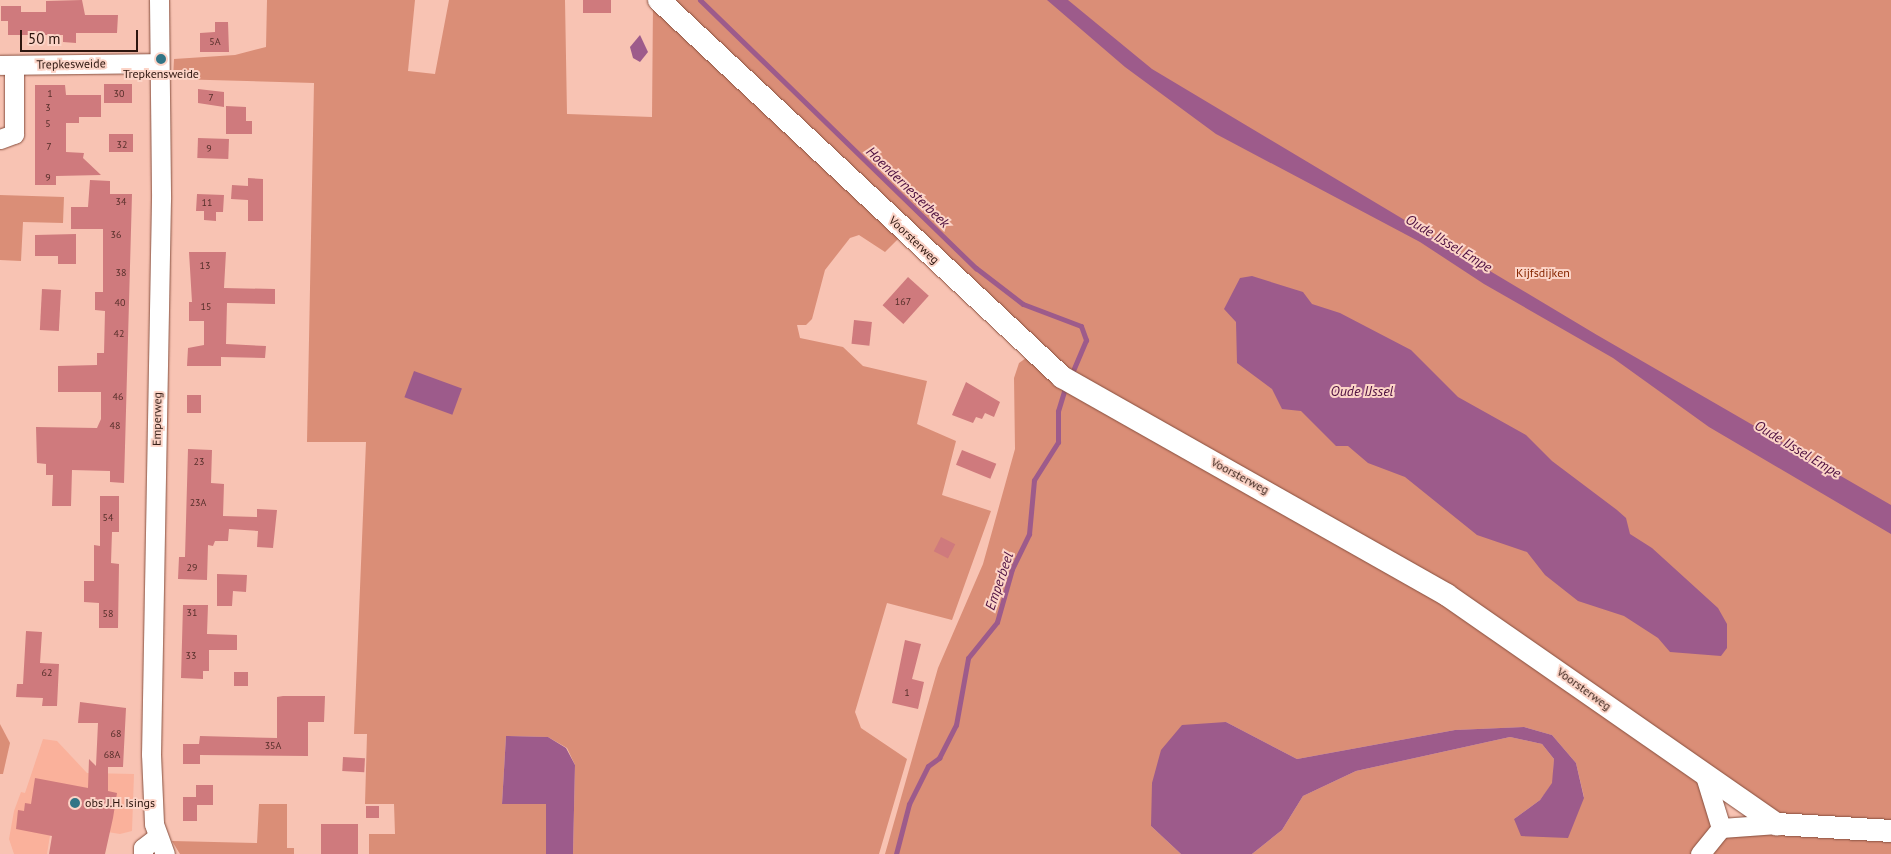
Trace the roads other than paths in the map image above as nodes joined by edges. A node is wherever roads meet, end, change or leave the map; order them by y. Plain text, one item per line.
1 (159, 0) edge
2 (659, 0) edge
3 (159, 63) junction
4 (7, 65) edge
5 (0, 139) edge
6 (1705, 776) junction
7 (1777, 824) junction
8 (1721, 828) junction
9 (1891, 831) edge
10 (157, 837) junction
11 (143, 854) edge
12 (165, 854) edge
13 (1700, 854) edge

1 - 3 street, Emperweg
2 - 6 street, Voorsterweg
3 - 4 street, Trepkesweide
3 - 10 street, Emperweg
4 - 5 street, Trepkesweide
6 - 7 street, Voorsterweg
6 - 8 street
7 - 8 street
7 - 9 street
8 - 13 street
10 - 11 street
10 - 12 street, Emperweg

